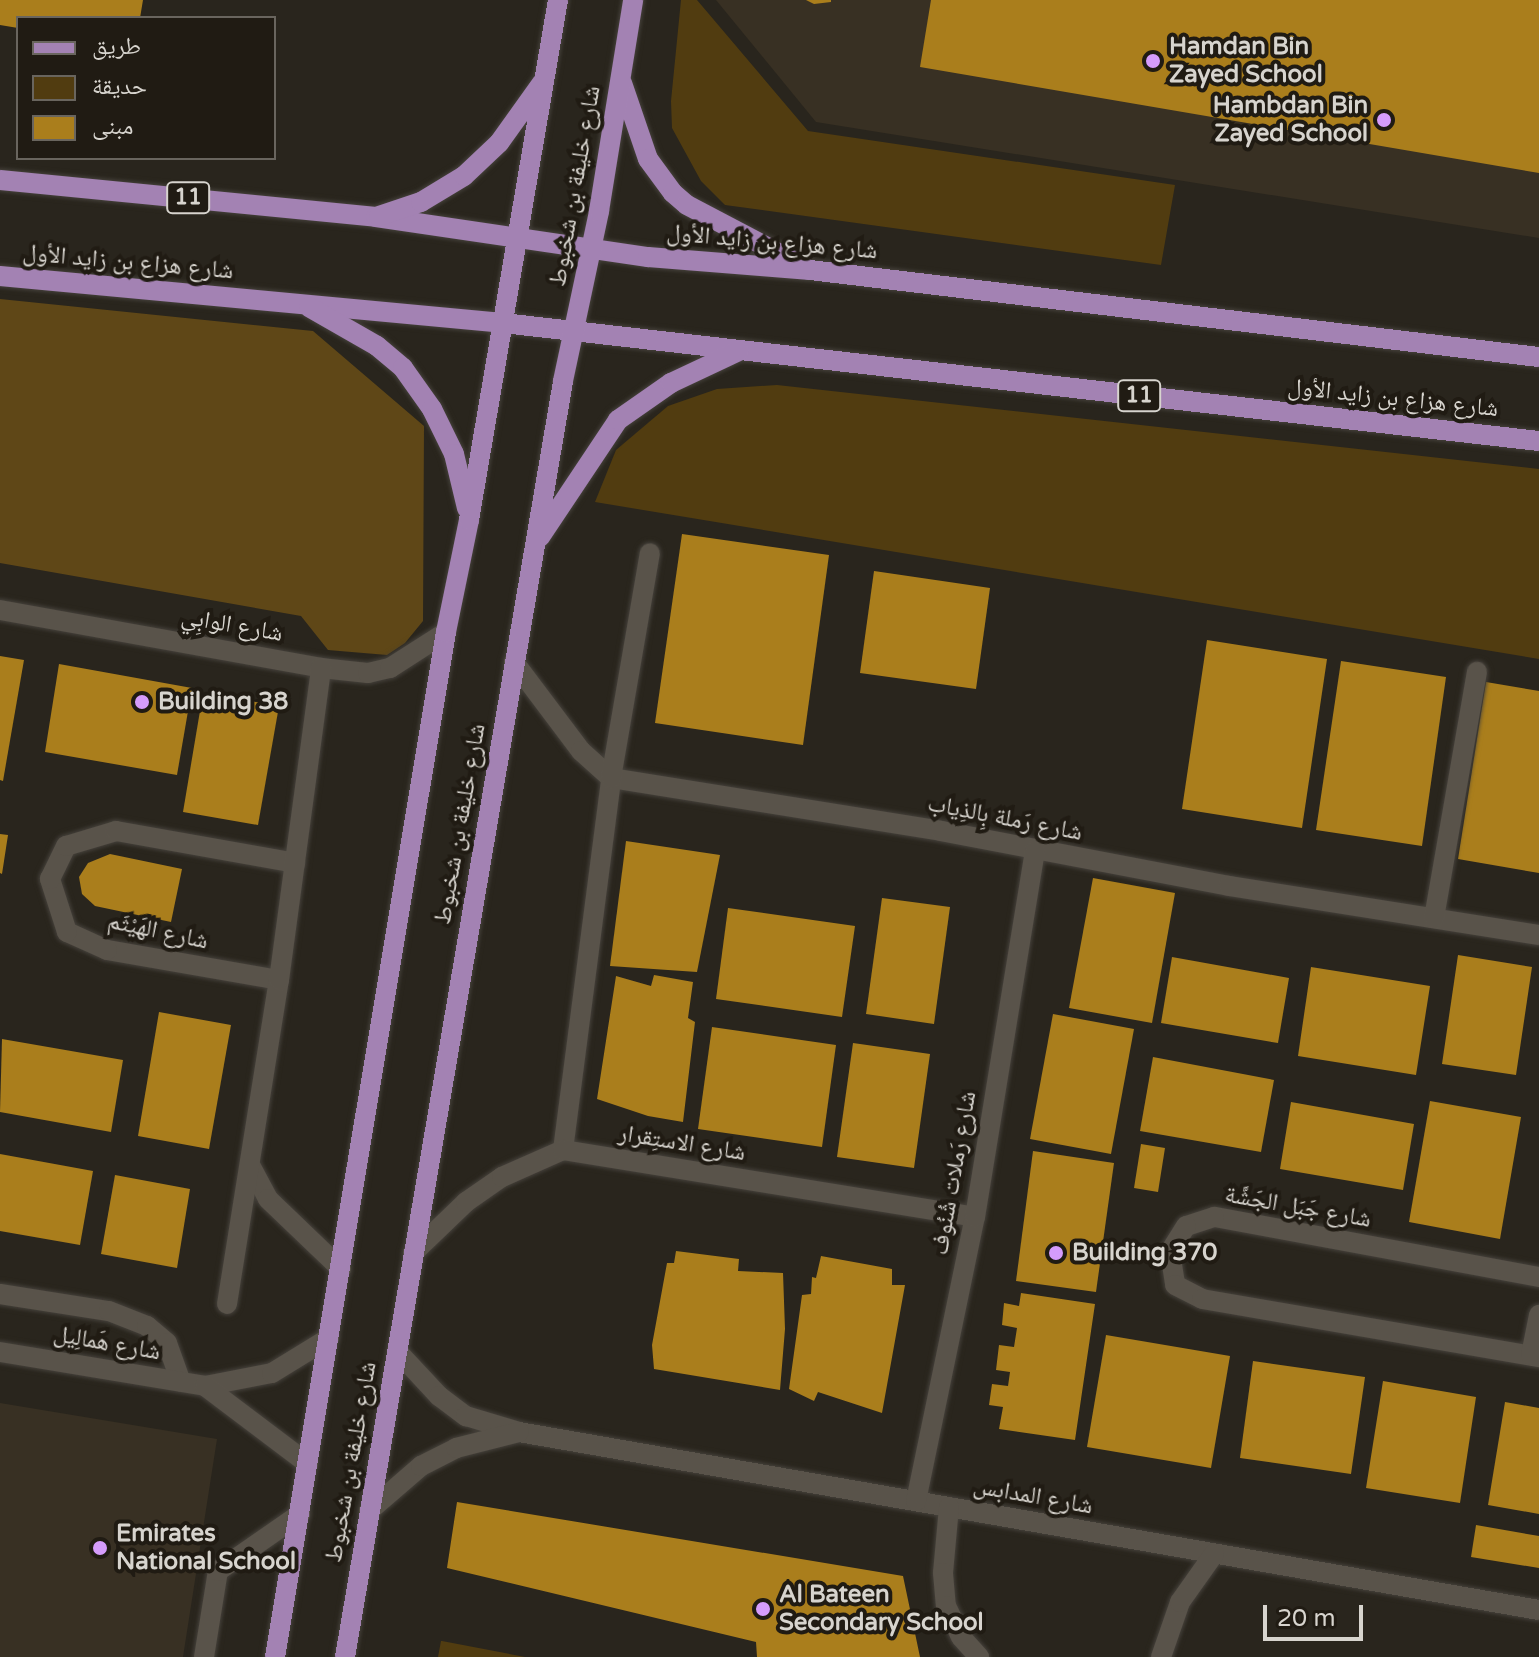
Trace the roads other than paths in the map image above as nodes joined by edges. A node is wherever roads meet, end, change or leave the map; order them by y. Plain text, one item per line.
1 (558, 0) edge
2 (633, 0) edge
3 (620, 78) junction
4 (544, 80) junction
5 (0, 180) edge
6 (376, 217) junction
7 (517, 239) junction
8 (591, 250) junction
9 (810, 270) junction
10 (0, 276) edge
11 (303, 304) junction
12 (503, 323) junction
13 (575, 333) junction
14 (1539, 342) edge
15 (740, 351) junction
16 (1529, 356) edge
17 (1539, 441) edge
18 (469, 520) junction
19 (534, 547) junction
20 (650, 553) dead end
21 (0, 610) edge
22 (446, 632) junction
23 (514, 662) junction
24 (321, 668) junction
25 (1477, 672) dead end
26 (611, 778) junction
27 (1035, 851) junction
28 (295, 863) junction
29 (1434, 918) junction
30 (1539, 935) edge
31 (279, 980) junction
32 (563, 1150) junction
33 (250, 1165) junction
34 (975, 1217) junction
35 (413, 1253) junction
36 (341, 1269) junction
37 (1539, 1277) edge
38 (0, 1294) edge
39 (227, 1304) dead end
40 (1539, 1315) edge
41 (329, 1338) junction
42 (397, 1351) junction
43 (0, 1352) edge
44 (1535, 1356) edge
45 (181, 1382) junction
46 (205, 1386) junction
47 (519, 1432) junction
48 (308, 1464) junction
49 (916, 1501) junction
50 (949, 1507) junction
51 (369, 1511) junction
52 (300, 1514) junction
53 (1214, 1554) junction
54 (1539, 1610) edge
55 (204, 1657) edge
56 (275, 1657) edge
57 (345, 1657) edge
58 (979, 1657) edge
59 (1161, 1657) edge

1 - 4 main road, شارع خليفة بن شخبوط
2 - 3 main road, شارع خليفة بن شخبوط
3 - 8 main road, شارع خليفة بن شخبوط
3 - 9 main road
4 - 6 main road
4 - 7 main road, شارع خليفة بن شخبوط
5 - 6 main road, شارع هزاع بن زايد الأول / 11
6 - 7 main road, شارع هزاع بن زايد الأول / 11
7 - 8 main road, شارع هزاع بن زايد الأول / 11
7 - 12 main road, شارع خليفة بن شخبوط
8 - 9 main road, شارع هزاع بن زايد الأول / 11
8 - 13 main road, شارع خليفة بن شخبوط
9 - 16 main road, شارع هزاع بن زايد الأول / 11
10 - 11 main road, شارع هزاع بن زايد الأول / 11
11 - 12 main road, شارع هزاع بن زايد الأول / 11
11 - 18 main road
12 - 13 main road, شارع هزاع بن زايد الأول / 11
12 - 18 main road, شارع خليفة بن شخبوط
13 - 15 main road, شارع هزاع بن زايد الأول / 11
13 - 19 main road, شارع خليفة بن شخبوط
14 - 16 street
15 - 17 main road, شارع هزاع بن زايد الأول / 11
15 - 19 main road
18 - 22 main road, شارع خليفة بن شخبوط
19 - 23 main road, شارع خليفة بن شخبوط
20 - 26 street
21 - 24 street, شارع الوابِي
22 - 24 street, شارع الوابِي
22 - 36 main road, شارع خليفة بن شخبوط
23 - 26 street
23 - 35 main road, شارع خليفة بن شخبوط
24 - 28 street
25 - 29 street
26 - 27 street, شارع رَملة بِالذِياب
26 - 32 street
27 - 29 street, شارع رَملة بِالذِياب
27 - 34 street, شارع رَملات شُنُوف
28 - 31 street
28 - 31 street, شارع الهَيْثَم
29 - 30 street, شارع رَملة بِالذِياب
31 - 33 street
32 - 34 street, شارع الاستِقرار
32 - 35 street
33 - 36 street
33 - 39 street
34 - 49 street, شارع رَملات شُنُوف
35 - 42 main road, شارع خليفة بن شخبوط
36 - 41 main road, شارع خليفة بن شخبوط
37 - 44 street, شارع جَبَل الجَشَّة
38 - 45 street
40 - 44 street, شارع جَبَل الجَشَّة
41 - 46 street, شارع هَمالِيل
41 - 48 main road, شارع خليفة بن شخبوط
42 - 47 street, شارع المدابس
42 - 51 main road, شارع خليفة بن شخبوط
43 - 45 street, شارع هَمالِيل
45 - 46 street, شارع هَمالِيل
46 - 48 street, شارع هَمالِيل
47 - 49 street, شارع المدابس
47 - 51 street, شارع المدابس
48 - 52 main road, شارع خليفة بن شخبوط
49 - 50 street, شارع المدابس
50 - 53 street, شارع المدابس
50 - 58 street
51 - 57 main road, شارع خليفة بن شخبوط
52 - 55 street
52 - 56 main road, شارع خليفة بن شخبوط
53 - 54 street, شارع المدابس
53 - 59 street

